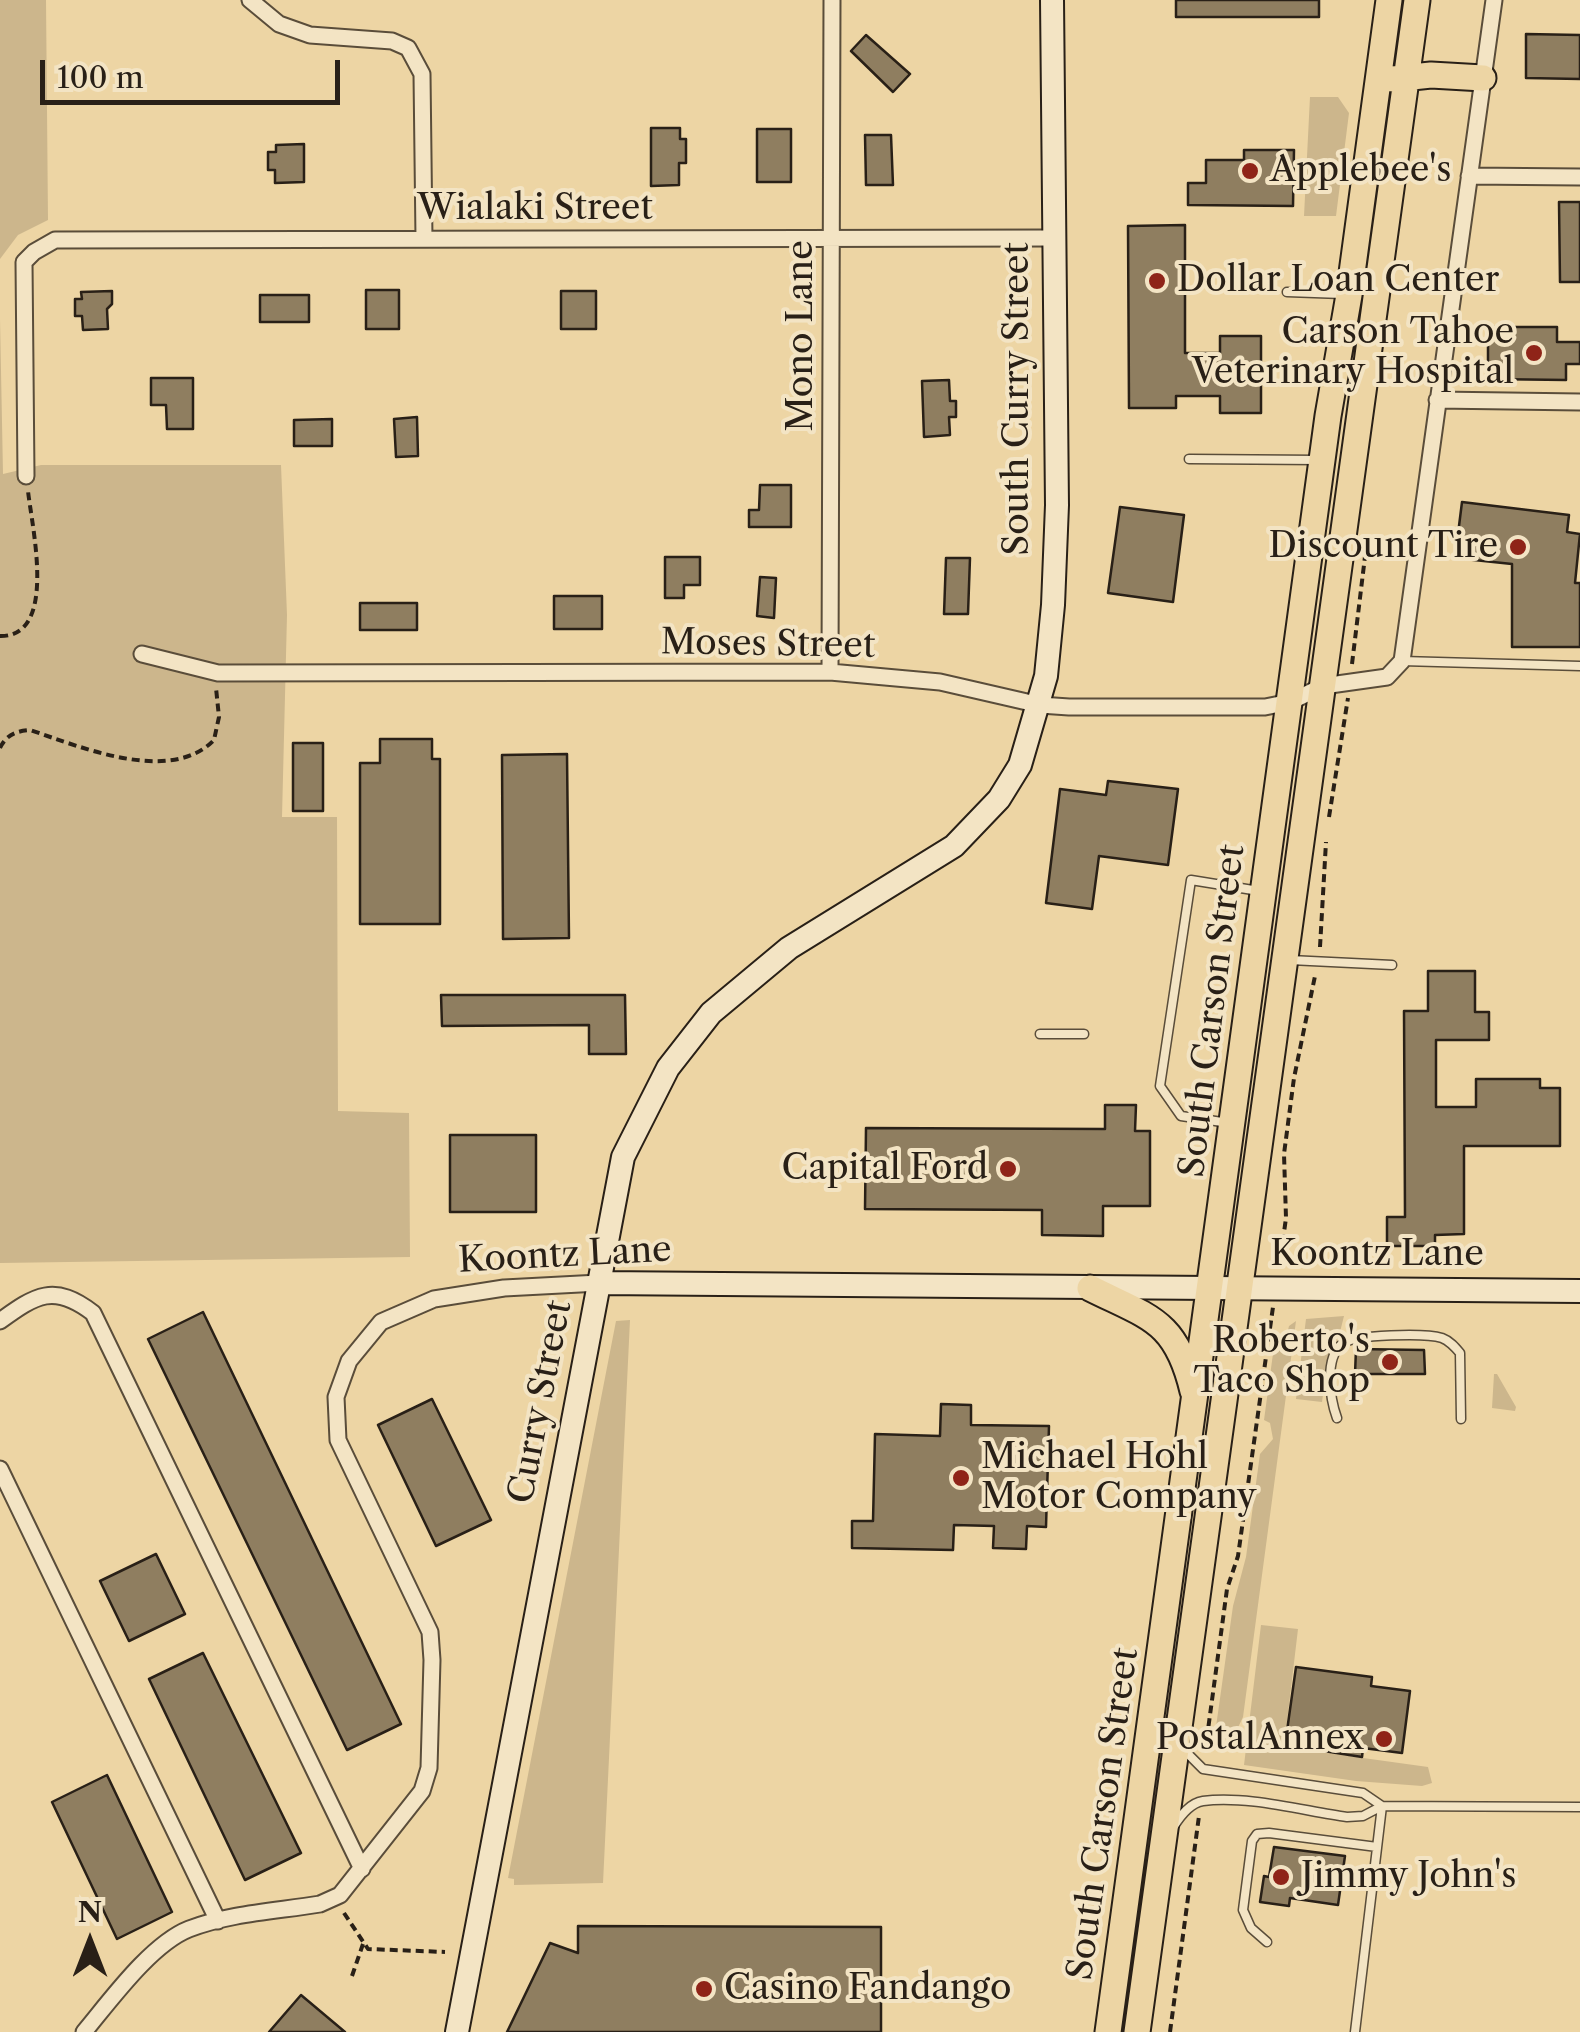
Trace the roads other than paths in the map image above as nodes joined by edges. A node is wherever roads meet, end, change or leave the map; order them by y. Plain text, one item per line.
1 (250, 0) edge
2 (832, 0) edge
3 (1052, 0) edge
4 (1389, 0) edge
5 (1417, 0) edge
6 (1494, 0) edge
7 (1407, 77) junction
8 (1483, 78) junction
9 (1378, 80) junction
10 (1469, 176) junction
11 (1580, 177) edge
12 (1053, 238) junction
13 (424, 239) junction
14 (833, 239) junction
15 (1287, 292) dead end
16 (1348, 295) junction
17 (1437, 400) junction
18 (1580, 402) edge
19 (1189, 460) dead end
20 (1322, 460) junction
21 (26, 476) road end
22 (142, 654) dead end
23 (1402, 661) junction
24 (1580, 666) edge
25 (830, 672) junction
26 (1323, 686) junction
27 (1290, 702) junction
28 (1040, 705) junction
29 (1005, 789) joint
30 (1264, 891) junction
31 (1285, 960) junction
32 (1392, 965) dead end
33 (1040, 1034) dead end
34 (1084, 1034) dead end
35 (1234, 1124) junction
36 (599, 1283) junction
37 (1090, 1288) junction
38 (1211, 1289) junction
39 (1241, 1289) junction
40 (1580, 1292) edge
41 (0, 1321) edge
42 (1196, 1402) junction
43 (1337, 1418) dead end
44 (1461, 1419) dead end
45 (0, 1469) edge
46 (8, 1501) edge
47 (1180, 1731) junction
48 (1382, 1806) junction
49 (1580, 1807) edge
50 (1166, 1838) junction
51 (1377, 1847) junction
52 (362, 1869) junction
53 (218, 1921) junction
54 (1267, 1942) dead end
55 (458, 2024) edge
56 (84, 2032) edge
57 (1108, 2032) edge
58 (1138, 2032) edge
59 (1355, 2032) edge

1 - 13 street
2 - 14 street, Mono Lane
3 - 12 street, South Curry Street
4 - 9 main road, South Carson Street
5 - 7 main road, South Carson Street
6 - 8 street
7 - 8 main road
7 - 9 main road
7 - 26 main road, South Carson Street
8 - 10 street
9 - 16 main road, South Carson Street
10 - 11 street
10 - 17 street
12 - 14 street, Wialaki Street
12 - 28 street, South Curry Street
13 - 14 street, Wialaki Street
13 - 21 street, Wialaki Street
14 - 25 street, Mono Lane
15 - 16 lane
16 - 20 main road, South Carson Street
17 - 18 street
17 - 23 street
19 - 20 lane
20 - 27 main road, South Carson Street
22 - 25 street, Moses Street
23 - 24 lane
23 - 26 street, Moses Street
25 - 28 street, Moses Street
26 - 27 street, Moses Street
26 - 31 main road, South Carson Street
27 - 28 street, Moses Street
27 - 30 main road, South Carson Street
28 - 29 street, South Curry Street
29 - 36 street, Curry Street
30 - 35 main road, South Carson Street
30 - 35 lane
31 - 32 lane
31 - 39 main road, South Carson Street
33 - 34 lane
35 - 38 main road, South Carson Street
36 - 37 street, Koontz Lane
36 - 52 street, Koontz Lane
36 - 55 street, Curry Street
37 - 38 street, Koontz Lane
37 - 42 main road
38 - 39 street, Koontz Lane
38 - 42 main road, South Carson Street
39 - 40 street, Koontz Lane
39 - 47 main road, South Carson Street
41 - 52 street
42 - 57 main road, South Carson Street
43 - 44 lane
45 - 46 street
46 - 53 street
47 - 48 lane
47 - 50 main road, South Carson Street
48 - 49 lane
48 - 50 lane
48 - 51 lane
50 - 58 main road, South Carson Street
51 - 54 lane
51 - 59 lane
52 - 53 street, Koontz Lane
53 - 56 street, Koontz Lane

